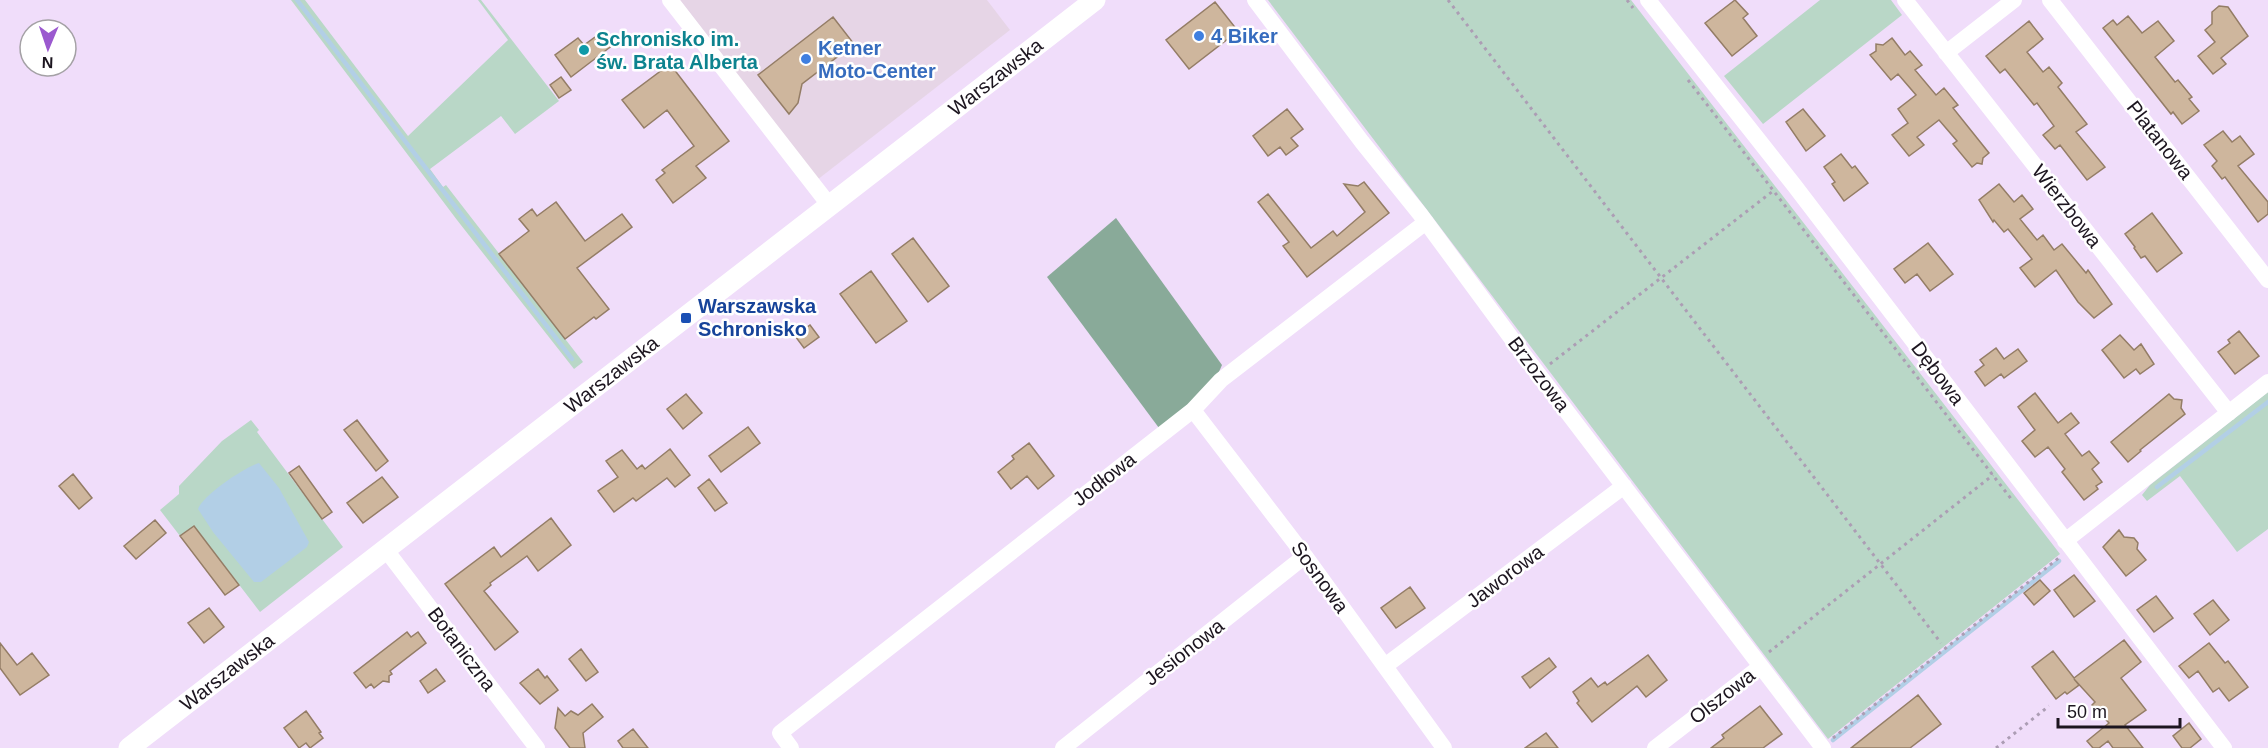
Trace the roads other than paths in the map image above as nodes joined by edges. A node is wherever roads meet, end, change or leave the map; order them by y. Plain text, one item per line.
1 (670, 0) edge
2 (1095, 0) edge
3 (1255, 0) edge
4 (1648, 0) edge
5 (1905, 0) edge
6 (2014, 0) edge
7 (2050, 0) edge
8 (1946, 53) junction
9 (830, 206) junction
10 (1426, 222) junction
11 (2268, 280) edge
12 (2268, 382) edge
13 (1193, 410) junction
14 (2229, 413) junction
15 (1624, 486) junction
16 (2068, 545) junction
17 (386, 550) junction
18 (1305, 556) junction
19 (1764, 660) junction
20 (1385, 666) junction
21 (1073, 745) edge
22 (1822, 747) edge
23 (129, 748) edge
24 (537, 748) edge
25 (791, 748) edge
26 (1444, 748) edge
27 (1655, 748) edge
28 (2224, 748) edge

1 - 9 street
2 - 9 main road, Warszawska
3 - 10 street, Brzozowa
4 - 16 street, Dębowa
5 - 8 street, Wierzbowa
6 - 8 street
7 - 11 street, Platanowa
8 - 14 street, Wierzbowa
9 - 17 main road, Warszawska
10 - 13 street, Jodłowa
10 - 15 street, Brzozowa
12 - 14 street
13 - 18 street, Sosnowa
13 - 25 street, Jodłowa
14 - 16 street
15 - 19 street, Brzozowa
15 - 20 street, Jaworowa
16 - 28 street, Dębowa
17 - 23 main road, Warszawska
17 - 24 street, Botaniczna
18 - 20 street, Sosnowa
18 - 21 street, Jesionowa
19 - 22 street, Brzozowa
19 - 27 street, Olszowa
20 - 26 street, Sosnowa

